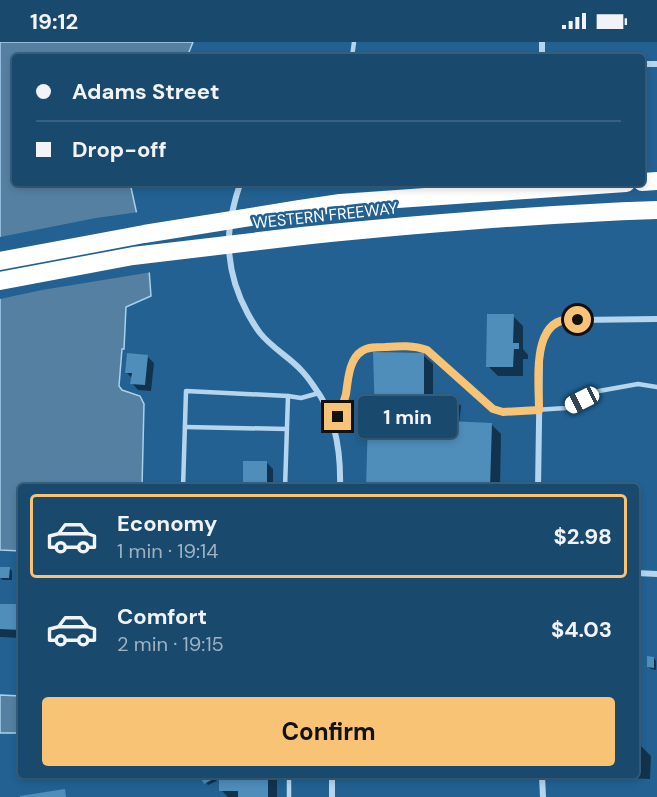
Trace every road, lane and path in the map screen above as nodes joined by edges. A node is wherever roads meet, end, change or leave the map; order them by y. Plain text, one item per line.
1 (239, 186) edge
2 (583, 186) edge
3 (657, 210) edge
4 (0, 261) edge
5 (0, 281) edge
6 (657, 320) edge
7 (657, 387) edge
8 (319, 393) junction
9 (288, 396) junction
10 (539, 410) junction
11 (334, 426) junction
12 (185, 427) junction
13 (287, 429) junction
14 (183, 484) edge
15 (285, 484) edge
16 (340, 484) edge
17 (538, 484) edge
18 (639, 573) edge
19 (657, 574) edge
20 (289, 778) edge
21 (332, 778) edge
22 (542, 778) edge
23 (289, 797) edge
24 (332, 797) edge
25 (543, 797) edge

1 - 8 street
2 - 4 highway, WESTERN FREEWAY, bridge
3 - 5 highway, WESTERN FREEWAY, bridge
6 - 10 street
7 - 10 lane
8 - 9 lane
8 - 11 street
9 - 12 lane
9 - 13 lane
10 - 11 lane
10 - 17 street
11 - 16 street
12 - 13 lane
12 - 14 lane
13 - 15 lane
18 - 19 street
20 - 23 lane
21 - 24 street
22 - 25 street

